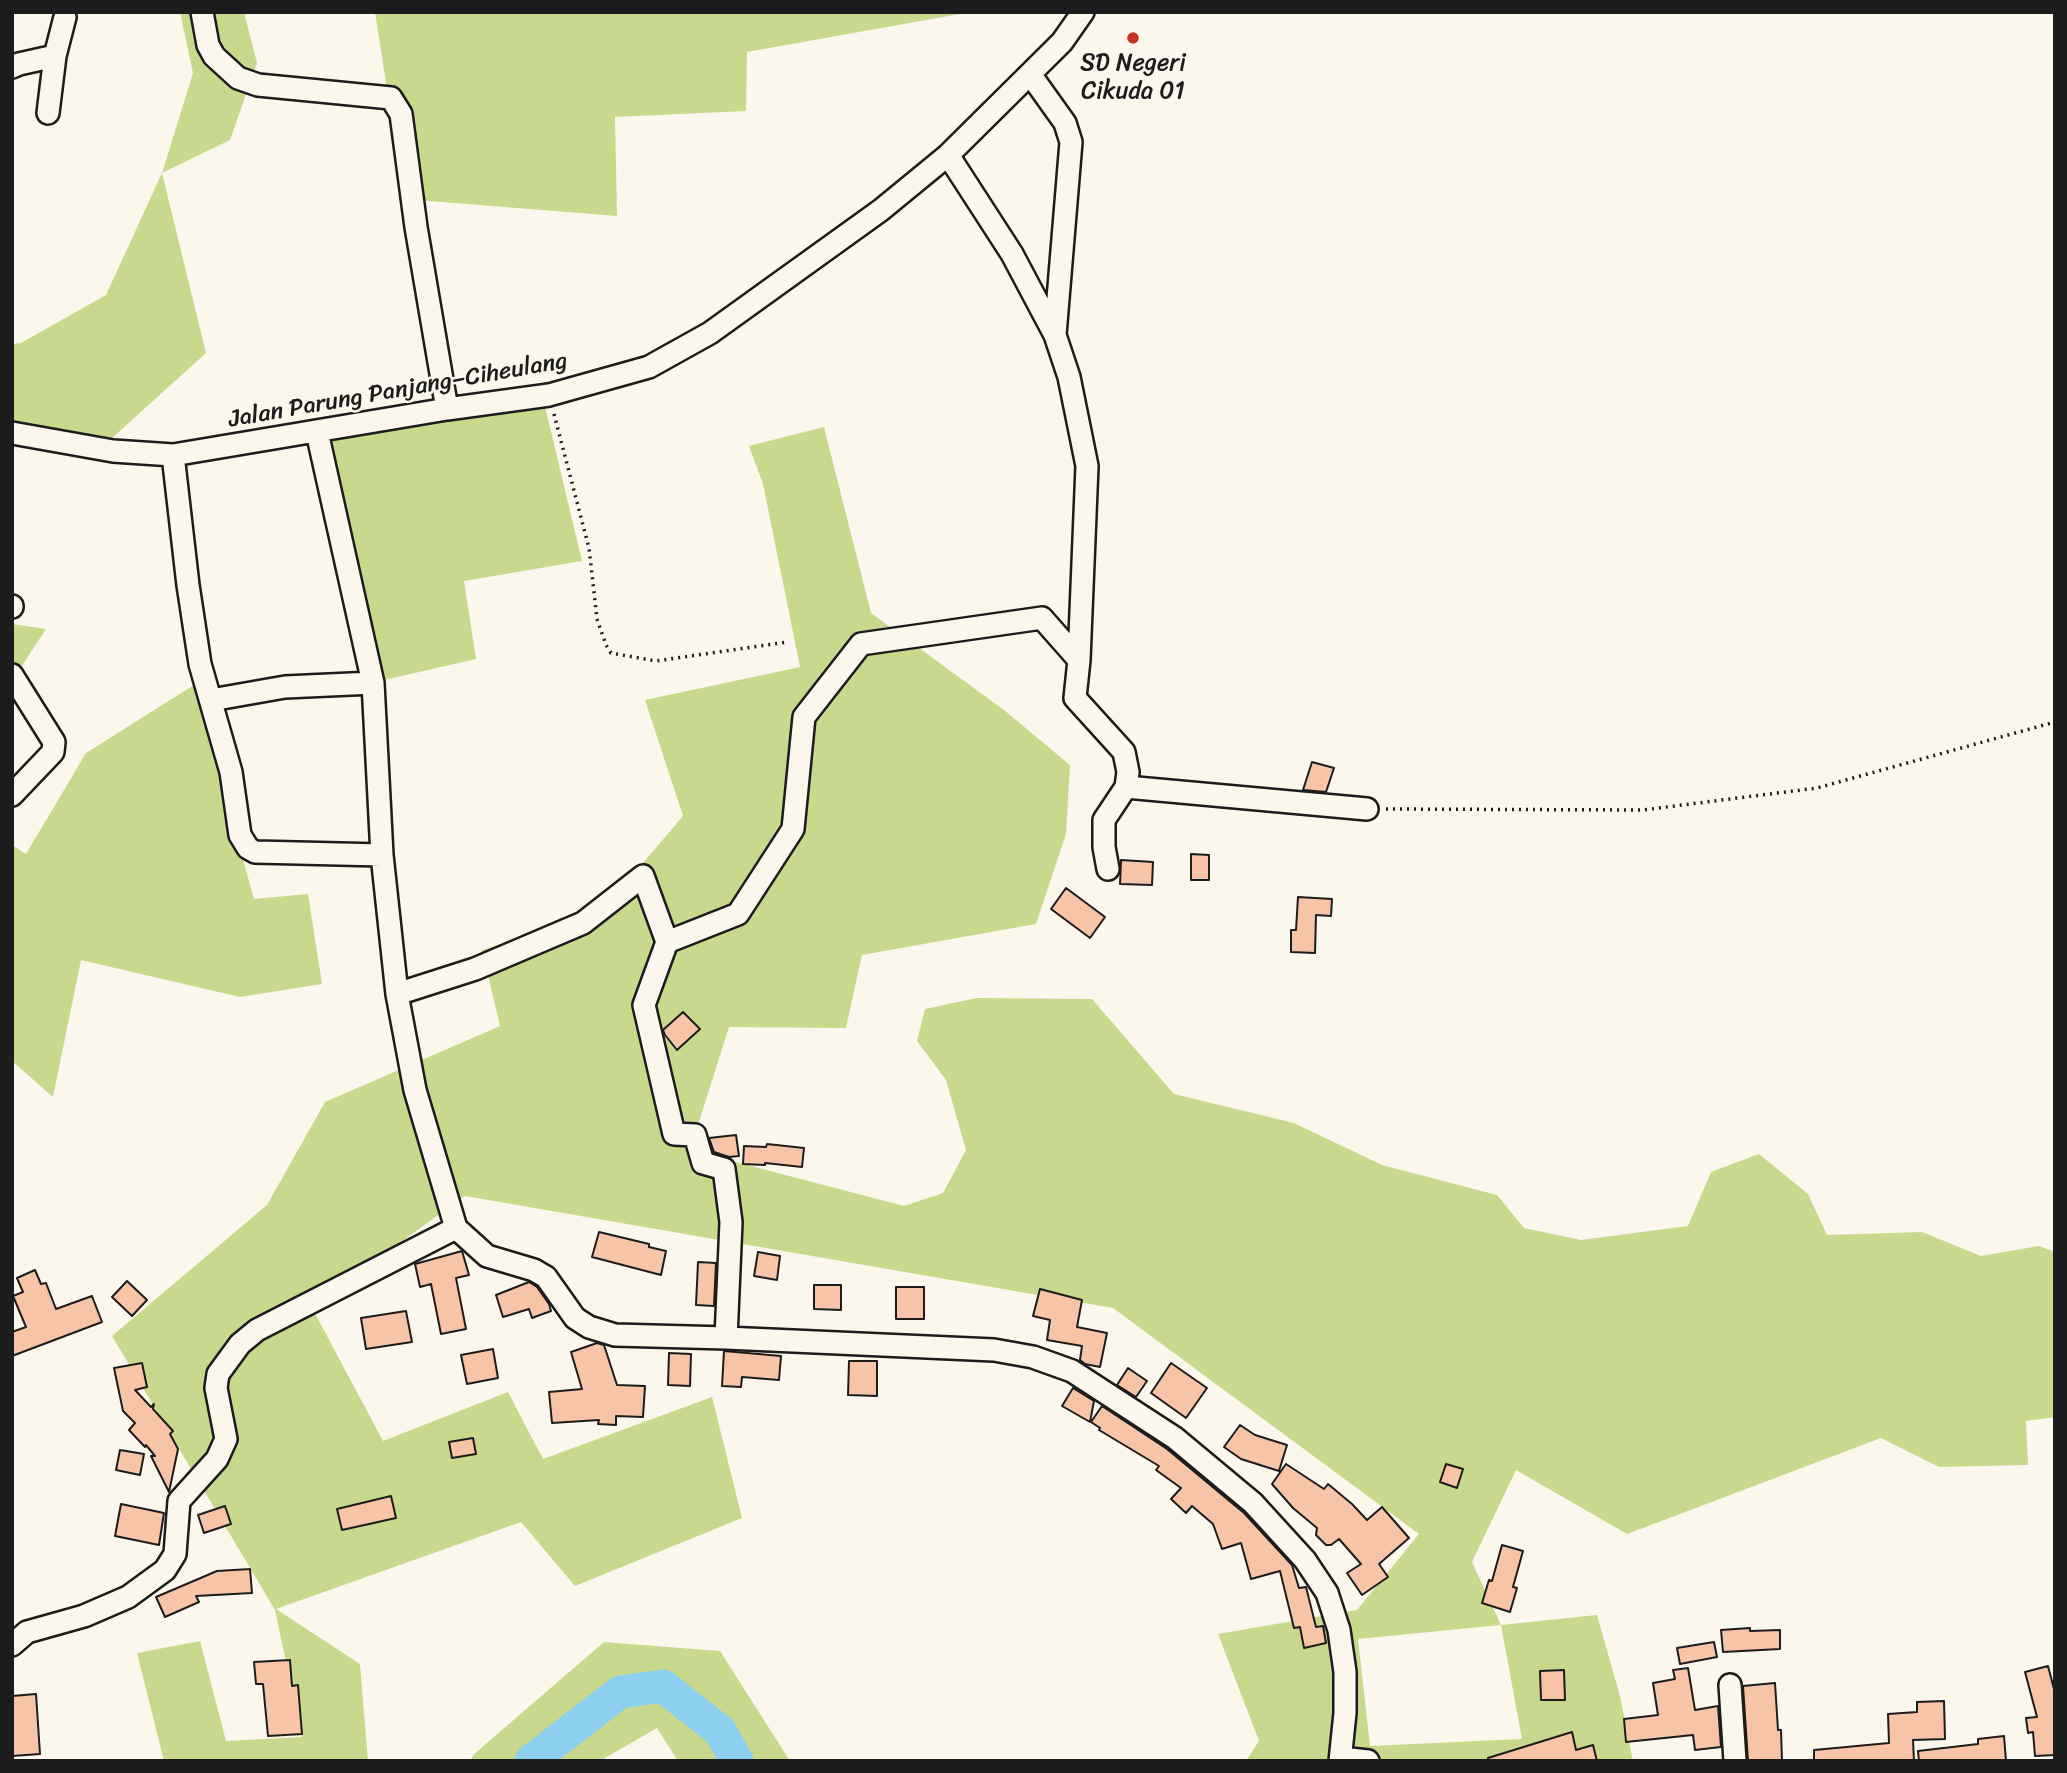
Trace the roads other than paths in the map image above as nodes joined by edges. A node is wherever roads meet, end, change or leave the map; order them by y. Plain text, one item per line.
1 (202, 12) edge
2 (1083, 12) edge
3 (65, 18) dead end
4 (55, 56) junction
5 (12, 67) edge
6 (1030, 74) junction
7 (48, 113) dead end
8 (948, 155) junction
9 (1055, 335) junction
10 (447, 409) junction
11 (317, 432) junction
12 (12, 433) edge
13 (173, 455) junction
14 (1079, 660) junction
15 (12, 675) edge
16 (373, 683) junction
17 (211, 700) junction
18 (1126, 787) junction
19 (12, 795) edge
20 (1367, 809) road end
21 (382, 855) junction
22 (1108, 869) dead end
23 (667, 942) junction
24 (397, 994) junction
25 (456, 1228) junction
26 (726, 1338) junction
27 (12, 1645) edge
28 (1730, 1685) dead end
29 (1341, 1759) edge
30 (1368, 1761) edge
31 (1735, 1761) edge

1 - 10 street
2 - 6 street, Jalan Parung Panjang–Ciheulang
3 - 4 street
4 - 5 street
4 - 7 street
6 - 8 street, Jalan Parung Panjang–Ciheulang
6 - 9 street
8 - 9 street
8 - 10 street, Jalan Parung Panjang–Ciheulang
9 - 14 street
10 - 11 street, Jalan Parung Panjang–Ciheulang
11 - 13 street, Jalan Parung Panjang–Ciheulang
11 - 16 street
12 - 13 street, Jalan Parung Panjang–Ciheulang
13 - 17 street
14 - 18 street
14 - 23 street
15 - 19 street
16 - 17 street
16 - 21 street
17 - 21 street
18 - 20 street
18 - 22 street
21 - 24 street
23 - 24 street
23 - 26 street
24 - 25 street
25 - 26 street
25 - 27 street
26 - 29 street
28 - 31 street
29 - 30 street

